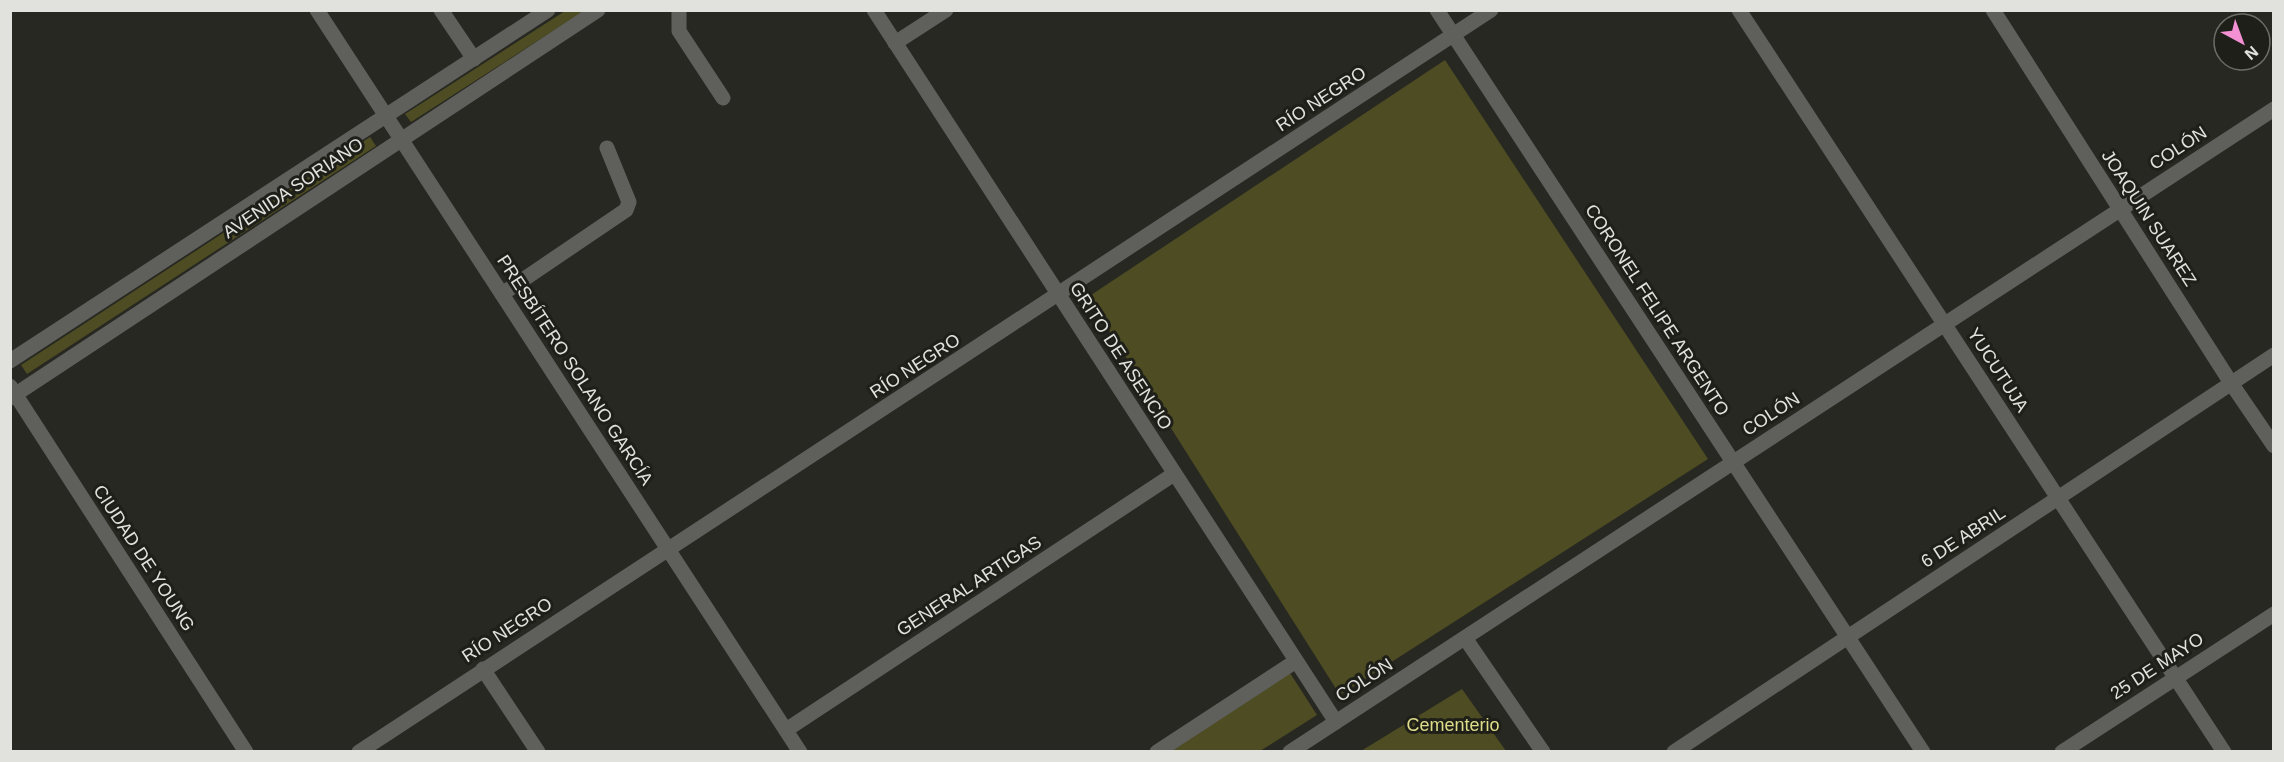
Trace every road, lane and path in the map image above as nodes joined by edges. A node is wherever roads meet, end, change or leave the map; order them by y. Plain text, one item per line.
1 (317, 10) edge
2 (441, 10) edge
3 (548, 10) edge
4 (598, 10) edge
5 (678, 10) edge
6 (874, 10) edge
7 (946, 10) edge
8 (1437, 10) edge
9 (1491, 10) edge
10 (1739, 10) edge
11 (1993, 10) edge
12 (1453, 35) junction
13 (895, 43) junction
14 (474, 59) junction
15 (723, 98) dead end
16 (2274, 109) edge
17 (386, 117) junction
18 (401, 140) junction
19 (607, 148) dead end
20 (2120, 210) junction
21 (502, 294) junction
22 (1058, 295) junction
23 (1944, 324) junction
24 (2274, 355) edge
25 (10, 361) edge
26 (2231, 383) junction
27 (12, 393) edge
28 (2274, 446) edge
29 (1734, 462) junction
30 (1174, 474) junction
31 (2058, 498) junction
32 (669, 550) junction
33 (2274, 614) edge
34 (1847, 637) junction
35 (1465, 638) junction
36 (1296, 661) junction
37 (483, 669) junction
38 (2176, 677) junction
39 (1336, 722) junction
40 (786, 730) junction
41 (246, 752) edge
42 (359, 752) edge
43 (538, 752) edge
44 (800, 752) edge
45 (1157, 752) edge
46 (1290, 752) edge
47 (1543, 752) edge
48 (1674, 752) edge
49 (1923, 752) edge
50 (2062, 752) edge
51 (2224, 752) edge

1 - 17 street, PRESBÍTERO SOLANO GARCÍA
2 - 14 street
3 - 14 street, AVENIDA SORIANO
4 - 18 street, AVENIDA SORIANO
5 - 15 street
6 - 13 street, GRITO DE ASENCIO
7 - 13 street
8 - 12 street, CORONEL FELIPE ARGENTO
9 - 12 street, RÍO NEGRO
10 - 23 street, YUCUTUJA
11 - 20 street, JOAQUIN SUAREZ
12 - 22 street, RÍO NEGRO
12 - 29 street, CORONEL FELIPE ARGENTO
13 - 22 street, GRITO DE ASENCIO
14 - 17 street, AVENIDA SORIANO
16 - 20 street, COLÓN
17 - 18 street, PRESBÍTERO SOLANO GARCÍA
17 - 25 street, AVENIDA SORIANO
18 - 21 street, PRESBÍTERO SOLANO GARCÍA
18 - 27 street, AVENIDA SORIANO
19 - 21 street
20 - 23 street, COLÓN
20 - 26 street, JOAQUIN SUAREZ
21 - 32 street, PRESBÍTERO SOLANO GARCÍA
22 - 30 street, GRITO DE ASENCIO
22 - 32 street, RÍO NEGRO
23 - 29 street, COLÓN
23 - 31 street, YUCUTUJA
24 - 26 street, 6 DE ABRIL
26 - 28 street, JOAQUIN SUAREZ
26 - 31 street, 6 DE ABRIL
27 - 41 street, CIUDAD DE YOUNG
29 - 34 street, CORONEL FELIPE ARGENTO
29 - 35 street, COLÓN
30 - 36 street, GRITO DE ASENCIO
30 - 40 street, GENERAL ARTIGAS
31 - 34 street, 6 DE ABRIL
31 - 38 street, YUCUTUJA
32 - 37 street, RÍO NEGRO
32 - 40 street, PRESBÍTERO SOLANO GARCÍA
33 - 38 street, 25 DE MAYO
34 - 48 street, 6 DE ABRIL
34 - 49 street, CORONEL FELIPE ARGENTO
35 - 39 street, COLÓN
35 - 47 street
36 - 39 street, GRITO DE ASENCIO
36 - 45 street
37 - 42 street, RÍO NEGRO
37 - 43 street
38 - 50 street, 25 DE MAYO
38 - 51 street, YUCUTUJA
39 - 46 street, COLÓN
40 - 44 street, PRESBÍTERO SOLANO GARCÍA

